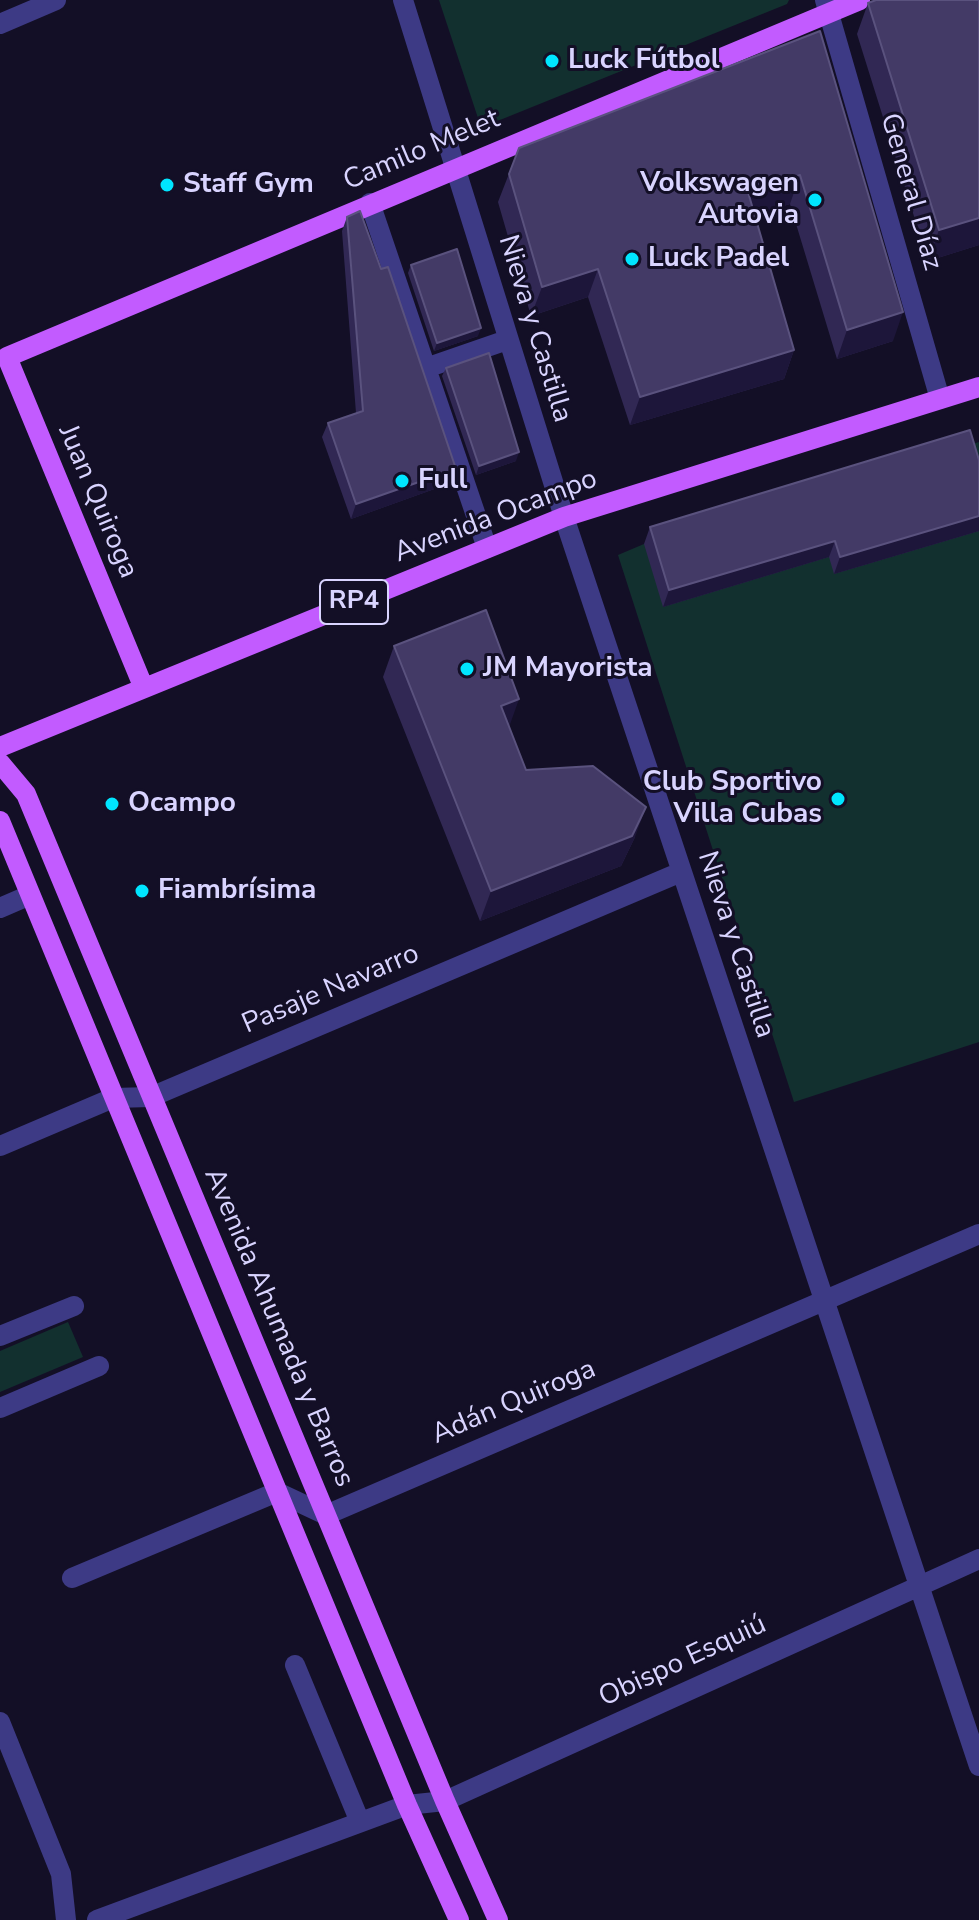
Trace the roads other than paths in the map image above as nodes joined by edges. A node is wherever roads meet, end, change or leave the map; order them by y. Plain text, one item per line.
1 (56, 0) edge
2 (403, 0) edge
3 (860, 0) edge
4 (827, 7) edge
5 (0, 24) edge
6 (455, 167) junction
7 (370, 203) junction
8 (507, 340) junction
9 (3, 349) edge
10 (426, 368) junction
11 (979, 387) edge
12 (940, 399) junction
13 (564, 517) junction
14 (487, 548) junction
15 (143, 686) junction
16 (0, 747) edge
17 (0, 763) edge
18 (0, 821) edge
19 (681, 872) junction
20 (30, 895) junction
21 (0, 908) edge
22 (151, 1097) junction
23 (113, 1098) junction
24 (0, 1146) edge
25 (979, 1234) edge
26 (822, 1301) junction
27 (74, 1306) dead end
28 (0, 1336) edge
29 (99, 1366) dead end
30 (0, 1408) edge
31 (277, 1492) junction
32 (326, 1515) junction
33 (979, 1559) edge
34 (72, 1578) dead end
35 (917, 1585) junction
36 (295, 1665) dead end
37 (0, 1722) edge
38 (979, 1766) edge
39 (445, 1801) junction
40 (407, 1805) junction
41 (360, 1822) junction
42 (66, 1920) edge
43 (97, 1920) edge
44 (459, 1920) edge
45 (498, 1920) edge

1 - 5 street
2 - 6 street, Nieva y Castilla
3 - 4 main road, Camilo Melet
4 - 6 main road, Camilo Melet
4 - 12 street, General Díaz
6 - 7 main road, Camilo Melet
6 - 8 street, Nieva y Castilla
7 - 9 main road, Camilo Melet
7 - 10 street
8 - 10 street
8 - 13 street, Nieva y Castilla
9 - 15 main road, Juan Quiroga
10 - 14 street
11 - 12 main road, Avenida Ocampo / RP4
12 - 13 main road, Avenida Ocampo / RP4
13 - 14 main road, Avenida Ocampo / RP4
13 - 19 street, Nieva y Castilla
14 - 15 main road, Avenida Ocampo / RP4
15 - 16 main road, Avenida Ocampo / RP4
17 - 22 main road, Avenida Ahumada y Barros
18 - 20 main road
19 - 22 street, Pasaje Navarro
19 - 26 street, Nieva y Castilla
20 - 21 street
20 - 23 main road
22 - 23 street, Pasaje Navarro
22 - 32 main road, Avenida Ahumada y Barros
23 - 24 street, Pasaje Navarro
23 - 31 main road
25 - 26 street, Adán Quiroga
26 - 32 street, Adán Quiroga
26 - 35 street, Nieva y Castilla
27 - 28 street
29 - 30 street
31 - 32 street
31 - 34 street
31 - 40 main road
32 - 39 main road, Avenida Ahumada y Barros
33 - 35 street, Obispo Esquiú
35 - 38 street, Nieva y Castilla
35 - 39 street, Obispo Esquiú
36 - 41 street
37 - 42 street
39 - 40 street, Obispo Esquiú
39 - 45 main road, Avenida Ahumada y Barros
40 - 41 street, Obispo Esquiú
40 - 44 main road
41 - 43 street, Obispo Esquiú

